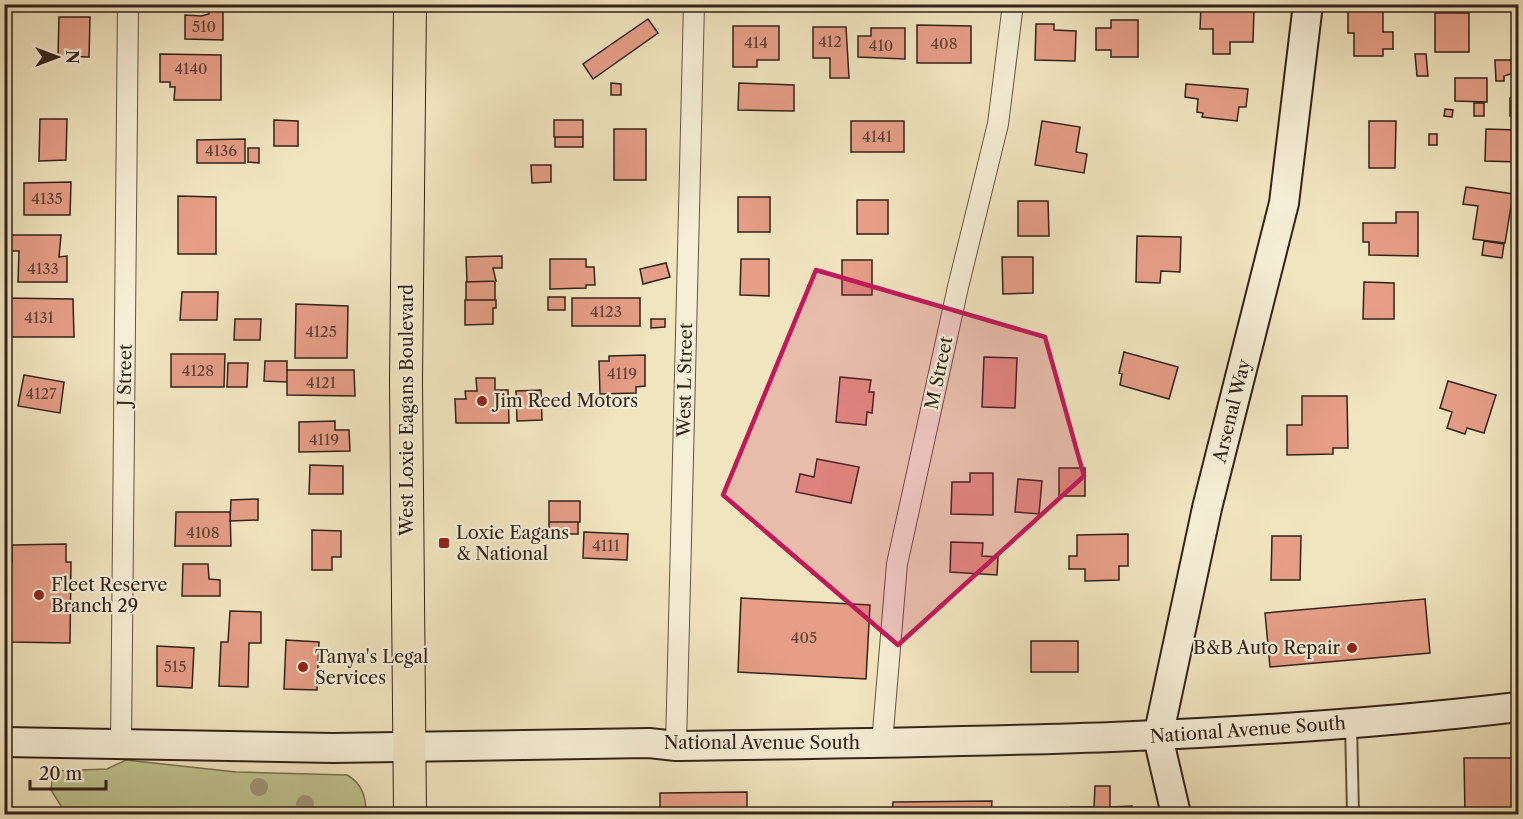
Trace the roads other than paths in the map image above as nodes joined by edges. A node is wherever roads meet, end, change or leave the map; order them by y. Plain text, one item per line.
1 (128, 4) edge
2 (410, 4) edge
3 (1012, 4) edge
4 (1308, 4) edge
5 (694, 9) edge
6 (1518, 707) edge
7 (1351, 723) junction
8 (1158, 736) junction
9 (4, 742) edge
10 (882, 743) junction
11 (121, 746) junction
12 (676, 746) junction
13 (409, 747) junction
14 (410, 814) edge
15 (1176, 814) edge
16 (1353, 814) edge

1 - 11 street, J Street
2 - 13 main road, West Loxie Eagans Boulevard
3 - 10 street, M Street
4 - 8 main road, Arsenal Way
5 - 12 street, West L Street
6 - 7 main road, National Avenue South
7 - 8 main road, National Avenue South
7 - 16 lane
8 - 10 main road, National Avenue South
8 - 15 main road, Arsenal Way
9 - 11 main road, National Avenue South
10 - 12 main road, National Avenue South
11 - 13 main road, National Avenue South
12 - 13 main road, National Avenue South
13 - 14 main road, West Loxie Eagans Boulevard

